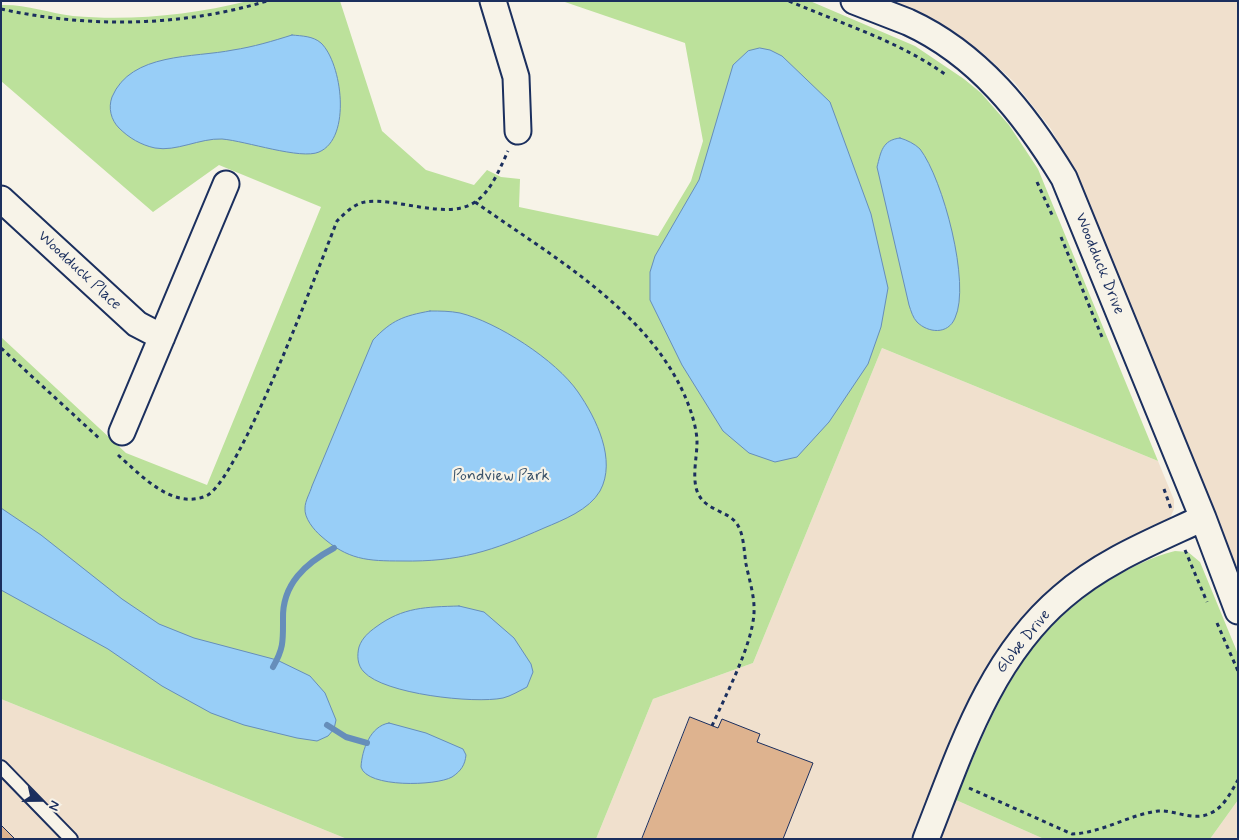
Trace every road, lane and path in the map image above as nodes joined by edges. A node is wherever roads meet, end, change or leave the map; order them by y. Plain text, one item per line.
1 (267, 1) edge
2 (493, 1) edge
3 (789, 1) edge
4 (854, 1) edge
5 (1, 9) edge
6 (950, 78) dead end
7 (518, 131) joint
8 (1034, 176) dead end
9 (226, 184) dead end
10 (1, 199) edge
11 (475, 202) junction
12 (1056, 225) dead end
13 (1060, 234) dead end
14 (162, 337) junction
15 (1103, 341) dead end
16 (1, 348) edge
17 (112, 441) junction
18 (1161, 482) dead end
19 (1172, 510) dead end
20 (1203, 518) junction
21 (1238, 611) edge
22 (712, 726) dead end
23 (1, 767) edge
24 (1238, 780) edge
25 (964, 786) dead end
26 (71, 839) edge
27 (926, 839) edge

1 - 5 path
2 - 7 street
3 - 6 path
4 - 20 street, Woodduck Drive
7 - 11 path
8 - 12 path
9 - 14 street
10 - 14 street, Woodduck Place
11 - 17 path
11 - 22 path
13 - 15 path
14 - 17 street
16 - 17 path
18 - 19 path
20 - 21 street, Woodduck Drive
20 - 27 street, Globe Drive
23 - 26 lane
24 - 25 path

